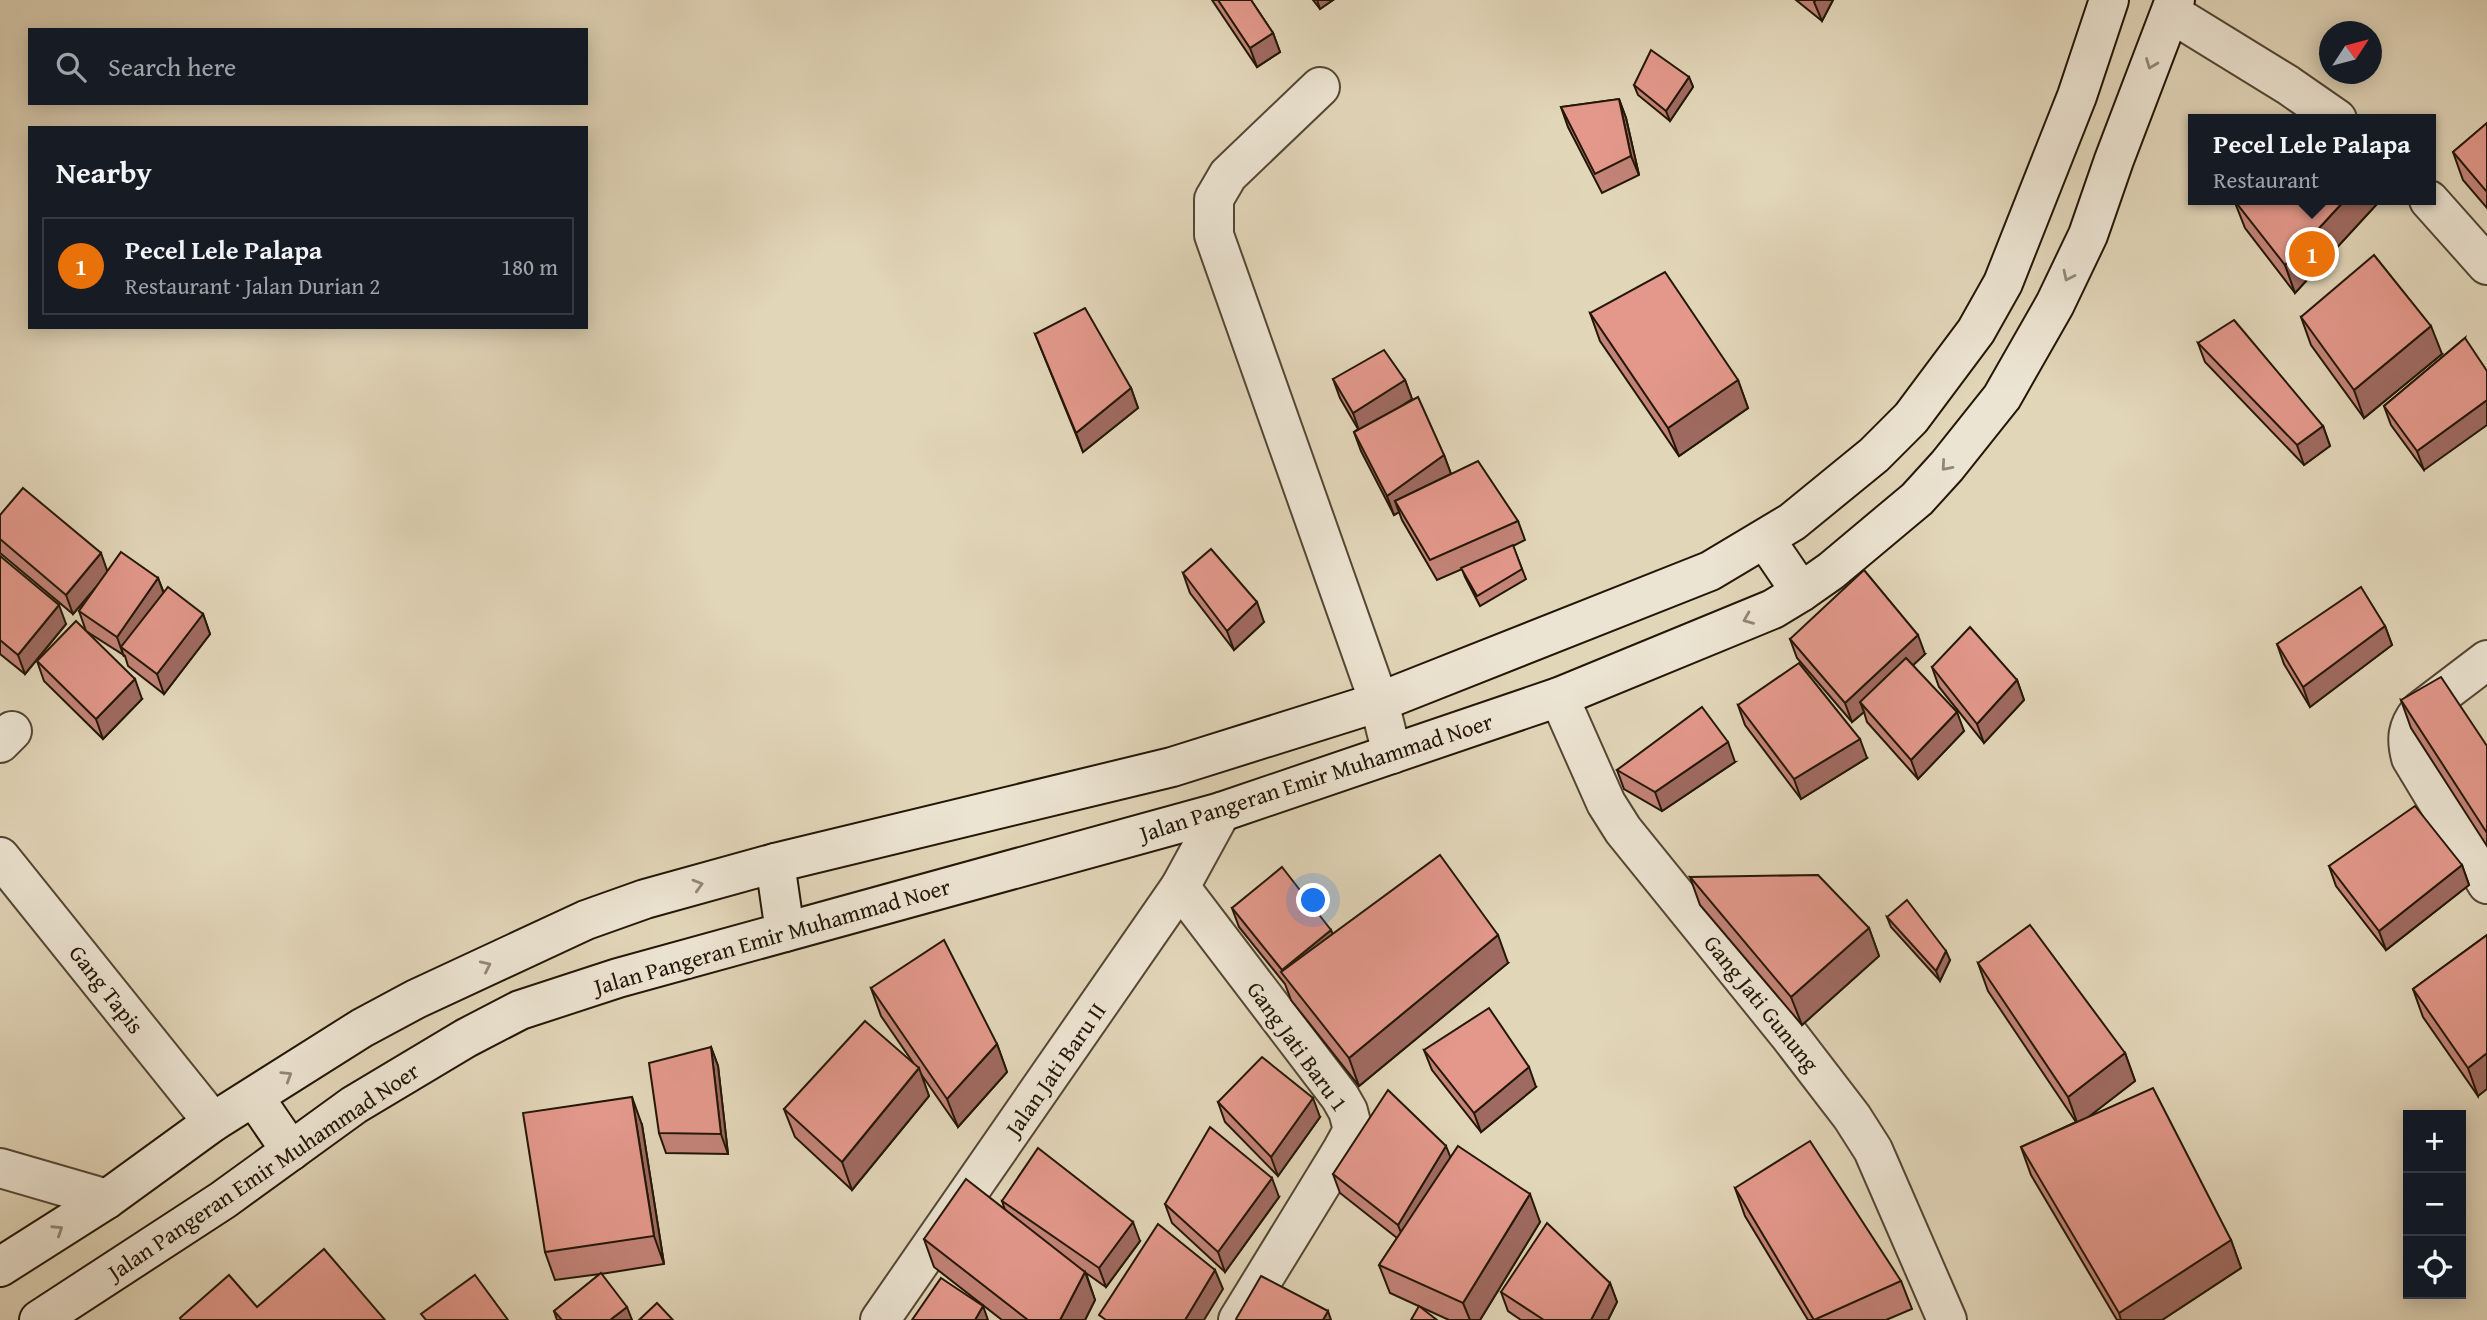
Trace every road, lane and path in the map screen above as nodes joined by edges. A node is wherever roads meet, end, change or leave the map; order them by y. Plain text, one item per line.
1 (2109, 0) edge
2 (2173, 7) edge
3 (1320, 87) dead end
4 (2330, 114) edge
5 (2061, 137) junction
6 (2114, 160) junction
7 (2433, 205) edge
8 (2487, 265) edge
9 (1765, 538) junction
10 (1801, 592) junction
11 (2487, 660) edge
12 (1559, 697) junction
13 (1379, 702) junction
14 (1392, 754) junction
15 (1221, 812) junction
16 (0, 857) edge
17 (775, 863) junction
18 (2487, 884) edge
19 (1180, 887) junction
20 (785, 932) junction
21 (254, 1097) junction
22 (213, 1122) junction
23 (291, 1151) junction
24 (0, 1168) edge
25 (107, 1199) junction
26 (0, 1267) edge
27 (39, 1320) edge
28 (880, 1320) edge
29 (1238, 1320) edge
30 (1947, 1320) edge

1 - 5 main road
2 - 4 main road
2 -> 6 main road, Jalan Pangeran Emir Muhammad Noer
3 - 13 main road
5 - 6 main road
5 - 9 main road
6 -> 10 main road, Jalan Pangeran Emir Muhammad Noer
7 - 8 main road
9 - 10 main road
9 - 13 main road
10 -> 12 main road, Jalan Pangeran Emir Muhammad Noer
11 - 18 main road
12 - 14 main road, Jalan Pangeran Emir Muhammad Noer
12 - 30 main road, Gang Jati Gunung
13 - 14 main road
13 - 17 main road
14 - 15 main road, Jalan Pangeran Emir Muhammad Noer
15 - 19 main road, Jalan Jati Baru II
15 - 20 main road, Jalan Pangeran Emir Muhammad Noer
16 - 22 main road, Gang Tapis
17 - 20 main road
21 -> 17 main road
19 - 28 main road, Jalan Jati Baru II
19 - 29 main road, Gang Jati Baru 1
20 - 23 main road, Jalan Pangeran Emir Muhammad Noer
21 - 22 main road
21 - 23 main road
22 - 25 main road
23 - 27 main road, Jalan Pangeran Emir Muhammad Noer
24 - 25 main road
26 -> 25 main road

